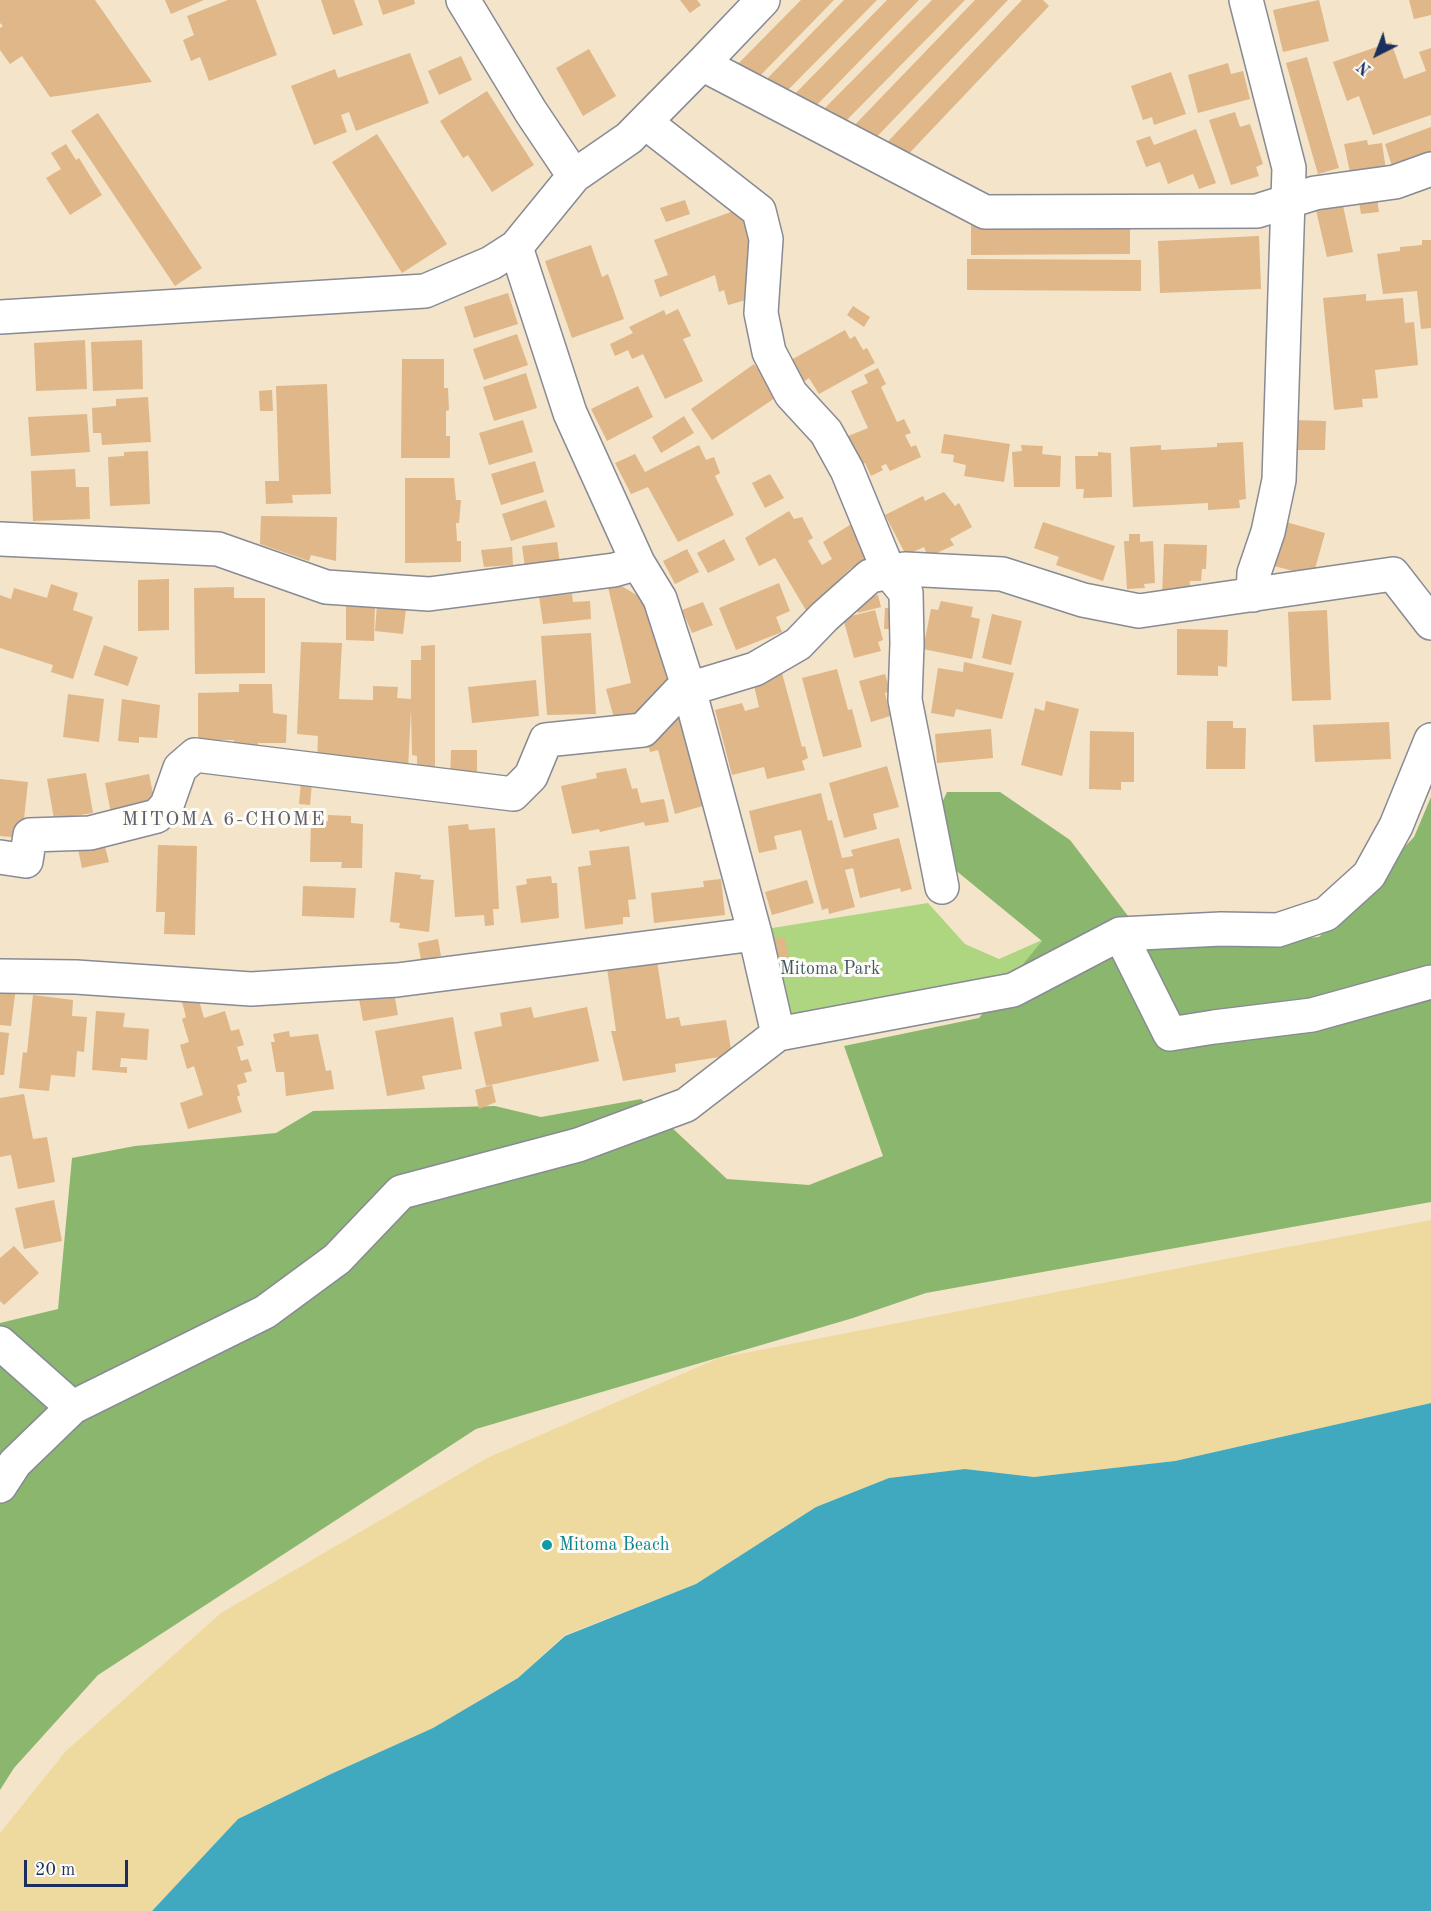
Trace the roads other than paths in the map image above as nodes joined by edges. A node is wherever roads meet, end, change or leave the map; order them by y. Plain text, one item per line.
1 (463, 0) edge
2 (763, 0) edge
3 (1246, 0) edge
4 (702, 64) junction
5 (645, 122) junction
6 (1431, 170) edge
7 (574, 176) junction
8 (1287, 200) junction
9 (516, 247) junction
10 (0, 317) edge
11 (0, 539) edge
12 (638, 563) junction
13 (890, 572) junction
14 (1252, 596) junction
15 (1431, 623) edge
16 (689, 689) junction
17 (1431, 740) edge
18 (0, 857) edge
19 (942, 887) dead end
20 (755, 934) junction
21 (1120, 934) junction
22 (0, 976) edge
23 (1431, 982) edge
24 (778, 1034) junction
25 (0, 1343) edge
26 (69, 1409) junction
27 (0, 1486) edge

1 - 7 street
2 - 4 street
3 - 8 street
4 - 5 street
4 - 8 street
5 - 7 street
5 - 13 street
6 - 8 street
7 - 9 street
8 - 14 street
9 - 10 street
9 - 12 street
11 - 12 street
12 - 16 street
13 - 14 street
13 - 16 street
13 - 19 street
14 - 15 street
16 - 18 street
16 - 20 street
17 - 21 street
20 - 22 street
20 - 24 street
21 - 23 street
21 - 24 street
24 - 26 street
25 - 26 street
26 - 27 street

